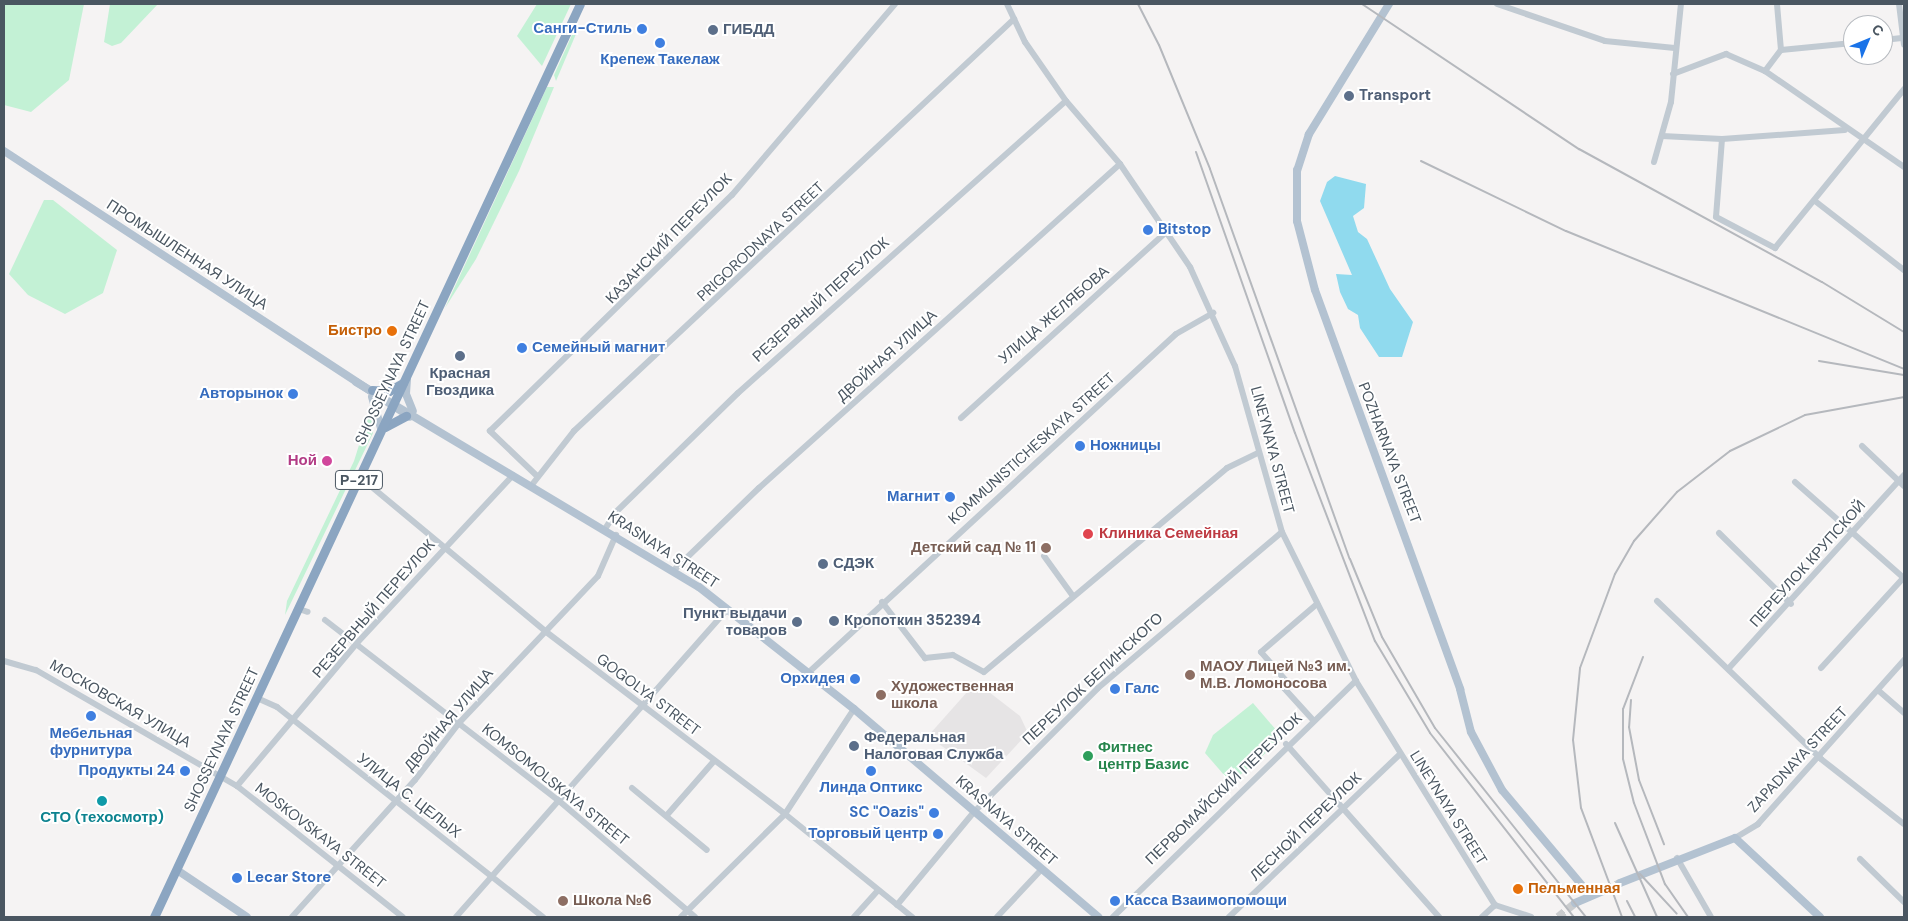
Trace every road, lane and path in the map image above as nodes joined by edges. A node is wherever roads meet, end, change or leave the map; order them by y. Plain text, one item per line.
1 (580, 4) edge
2 (895, 4) edge
3 (1007, 4) edge
4 (1389, 4) edge
5 (1498, 4) edge
6 (1681, 4) edge
7 (1777, 4) edge
8 (1899, 4) edge
9 (1014, 19) junction
10 (1903, 41) edge
11 (1843, 44) edge
12 (1676, 48) junction
13 (1780, 50) junction
14 (1765, 71) junction
15 (1673, 74) junction
16 (1904, 89) edge
17 (1066, 101) junction
18 (1845, 130) junction
19 (1662, 136) junction
20 (1866, 137) junction
21 (1722, 139) junction
22 (4, 151) edge
23 (1654, 162) dead end
24 (1120, 164) junction
25 (1904, 167) edge
26 (1815, 201) junction
27 (1166, 232) junction
28 (1904, 270) edge
29 (1213, 313) junction
30 (408, 377) junction
31 (356, 382) joint
32 (371, 392) junction
33 (394, 405) junction
34 (410, 415) junction
35 (961, 418) dead end
36 (381, 430) junction
37 (1862, 446) dead end
38 (1258, 454) junction
39 (513, 476) junction
40 (536, 476) junction
41 (1904, 476) edge
42 (1795, 482) dead end
43 (1902, 484) edge
44 (531, 486) junction
45 (373, 488) dead end
46 (605, 529) junction
47 (1282, 532) junction
48 (1719, 533) dead end
49 (1855, 534) junction
50 (616, 535) junction
51 (444, 548) junction
52 (1044, 556) dead end
53 (674, 570) junction
54 (1904, 578) edge
55 (1073, 596) junction
56 (1657, 601) dead end
57 (882, 602) junction
58 (1318, 604) junction
59 (1791, 604) junction
60 (728, 610) junction
61 (325, 620) dead end
62 (544, 631) junction
63 (357, 643) junction
64 (1904, 660) edge
65 (4, 661) edge
66 (1728, 668) junction
67 (1821, 668) dead end
68 (808, 674) junction
69 (1356, 682) junction
70 (1879, 690) junction
71 (257, 698) junction
72 (641, 707) junction
73 (854, 708) junction
74 (1904, 713) edge
75 (1313, 720) junction
76 (295, 721) junction
77 (459, 723) junction
78 (1286, 744) junction
79 (1400, 754) junction
80 (1821, 759) junction
81 (714, 761) junction
82 (221, 776) junction
83 (238, 786) junction
84 (632, 788) dead end
85 (558, 800) junction
86 (394, 801) junction
87 (1344, 808) junction
88 (974, 812) junction
89 (785, 814) junction
90 (667, 815) junction
91 (1904, 824) edge
92 (1735, 838) junction
93 (707, 850) dead end
94 (1677, 858) junction
95 (1860, 859) dead end
96 (337, 865) junction
97 (177, 870) junction
98 (1041, 870) junction
99 (491, 876) junction
100 (1620, 883) tunnel mouth
101 (878, 890) junction
102 (1605, 890) tunnel mouth
103 (1590, 895) junction
104 (1904, 902) edge
105 (1575, 903) tunnel mouth
106 (896, 905) junction
107 (1495, 905) junction
108 (688, 911) junction
109 (154, 917) edge
110 (247, 917) edge
111 (292, 917) edge
112 (403, 917) edge
113 (456, 917) edge
114 (543, 917) edge
115 (681, 917) edge
116 (695, 917) edge
117 (854, 917) edge
118 (912, 917) edge
119 (997, 917) edge
120 (1098, 917) edge
121 (1113, 917) edge
122 (1229, 917) edge
123 (1439, 917) edge
124 (1482, 917) edge
125 (1531, 917) edge
126 (1711, 917) edge
127 (1820, 917) edge

1 - 30 highway, SHOSSEYNAYA STREET / Р-217
2 - 40 street, КАЗАНСКИЙ ПЕРЕУЛОК
3 - 9 street, LINEYNAYA STREET
4 - 103 main road, POZHARNAYA STREET
5 - 12 street
6 - 12 street
7 - 13 street
8 - 10 street
9 - 17 street, LINEYNAYA STREET
9 - 40 street, PRIGORODNAYA STREET
11 - 13 street
12 - 15 street
13 - 14 street
14 - 15 street
14 - 18 street
15 - 19 street
16 - 20 street
17 - 24 street, LINEYNAYA STREET
17 - 46 street, РЕЗЕРВНЫЙ ПЕРЕУЛОК
18 - 20 street
18 - 21 street
19 - 21 street
19 - 23 street
20 - 25 street
20 - 26 street
21 - 26 street
22 - 31 main road, ПРОМЫШЛЕННАЯ УЛИЦА
24 - 27 street, LINEYNAYA STREET
24 - 53 street, ДВОЙНАЯ УЛИЦА
26 - 28 street
27 - 29 street, LINEYNAYA STREET
27 - 35 street, УЛИЦА ЖЕЛЯБОВА
29 - 38 street, LINEYNAYA STREET
29 - 57 street, KOMMUNISTICHESKAYA STREET
30 - 32 highway
30 - 33 highway, SHOSSEYNAYA STREET / Р-217
30 - 34 main road
31 - 32 main road, KRASNAYA STREET
32 - 33 main road, KRASNAYA STREET
32 - 36 main road
33 - 34 main road, KRASNAYA STREET
33 - 36 highway, SHOSSEYNAYA STREET / Р-217
34 - 36 highway
34 - 39 main road, KRASNAYA STREET
36 - 71 highway, SHOSSEYNAYA STREET / Р-217
37 - 43 street
38 - 47 street, LINEYNAYA STREET
38 - 55 street
39 - 44 main road, KRASNAYA STREET
39 - 51 street, РЕЗЕРВНЫЙ ПЕРЕУЛОК
40 - 44 street, PRIGORODNAYA STREET
41 - 43 street, ПЕРЕУЛОК КРУПСКОЙ
42 - 49 street
43 - 49 street, ПЕРЕУЛОК КРУПСКОЙ
44 - 46 main road, KRASNAYA STREET
45 - 51 street, GOGOLYA STREET
46 - 50 main road, KRASNAYA STREET
47 - 58 street, LINEYNAYA STREET
47 - 88 street, ПЕРЕУЛОК БЕЛИНСКОГО
48 - 59 street
49 - 54 street
49 - 59 street, ПЕРЕУЛОК КРУПСКОЙ
50 - 53 main road, KRASNAYA STREET
50 - 62 street, ДВОЙНАЯ УЛИЦА
51 - 62 street, GOGOLYA STREET
51 - 63 street, РЕЗЕРВНЫЙ ПЕРЕУЛОК
52 - 55 street
53 - 60 main road, KRASNAYA STREET
54 - 67 street
55 - 57 street
56 - 66 street
57 - 68 street, KOMMUNISTICHESKAYA STREET
58 - 69 street, LINEYNAYA STREET
58 - 75 street
59 - 66 street, ПЕРЕУЛОК КРУПСКОЙ
60 - 68 main road, KRASNAYA STREET
60 - 72 street
61 - 63 street, KOMSOMOLSKAYA STREET
62 - 72 street, GOGOLYA STREET
62 - 77 street, ДВОЙНАЯ УЛИЦА
63 - 76 street, РЕЗЕРВНЫЙ ПЕРЕУЛОК
63 - 77 street, KOMSOMOLSKAYA STREET
64 - 70 street, ZAPADNAYA STREET
65 - 82 street, МОСКОВСКАЯ УЛИЦА
66 - 80 street
68 - 73 main road, KRASNAYA STREET
69 - 75 street, ПЕРВОМАЙСКИЙ ПЕРЕУЛОК
69 - 79 street, LINEYNAYA STREET
70 - 74 street
70 - 80 street, ZAPADNAYA STREET
71 - 76 street, УЛИЦА С. ЦЕЛЫХ
71 - 82 highway, SHOSSEYNAYA STREET / Р-217
72 - 81 street, GOGOLYA STREET
72 - 85 street
73 - 88 main road, KRASNAYA STREET
73 - 89 street
75 - 78 street, ПЕРВОМАЙСКИЙ ПЕРЕУЛОК
76 - 83 street, РЕЗЕРВНЫЙ ПЕРЕУЛОК
76 - 86 street, УЛИЦА С. ЦЕЛЫХ
77 - 85 street, KOMSOMOLSKAYA STREET
77 - 86 street, ДВОЙНАЯ УЛИЦА
78 - 87 street
78 - 121 street, ПЕРВОМАЙСКИЙ ПЕРЕУЛОК
79 - 87 street, ЛЕСНОЙ ПЕРЕУЛОК
79 - 107 street, LINEYNAYA STREET
80 - 91 street
80 - 92 street, ZAPADNAYA STREET
81 - 89 street, GOGOLYA STREET
81 - 90 street
82 - 83 street, MOSKOVSKAYA STREET
82 - 97 highway, SHOSSEYNAYA STREET / Р-217
83 - 96 street, MOSKOVSKAYA STREET
84 - 90 street
85 - 99 street
85 - 108 street, KOMSOMOLSKAYA STREET
86 - 96 street, ДВОЙНАЯ УЛИЦА
86 - 99 street, УЛИЦА С. ЦЕЛЫХ
87 - 122 street, ЛЕСНОЙ ПЕРЕУЛОК
87 - 123 street
88 - 98 main road, KRASNAYA STREET
88 - 106 street, ПЕРЕУЛОК БЕЛИНСКОГО
89 - 101 street, GOGOLYA STREET
89 - 108 street
90 - 93 street
92 - 94 main road, ZAPADNAYA STREET
92 - 127 main road
94 - 100 main road, ZAPADNAYA STREET
94 - 126 street
95 - 104 street
96 - 111 street, ДВОЙНАЯ УЛИЦА
96 - 112 street, MOSKOVSKAYA STREET
97 - 109 highway, SHOSSEYNAYA STREET / Р-217
97 - 110 main road
98 - 119 street
98 - 120 main road, KRASNAYA STREET
99 - 113 street
99 - 114 street, УЛИЦА С. ЦЕЛЫХ
101 - 106 street, GOGOLYA STREET
101 - 117 street
102 - 103 main road
103 - 105 main road
106 - 118 street, GOGOLYA STREET
107 - 124 street
107 - 125 street
108 - 115 street
108 - 116 street, KOMSOMOLSKAYA STREET

